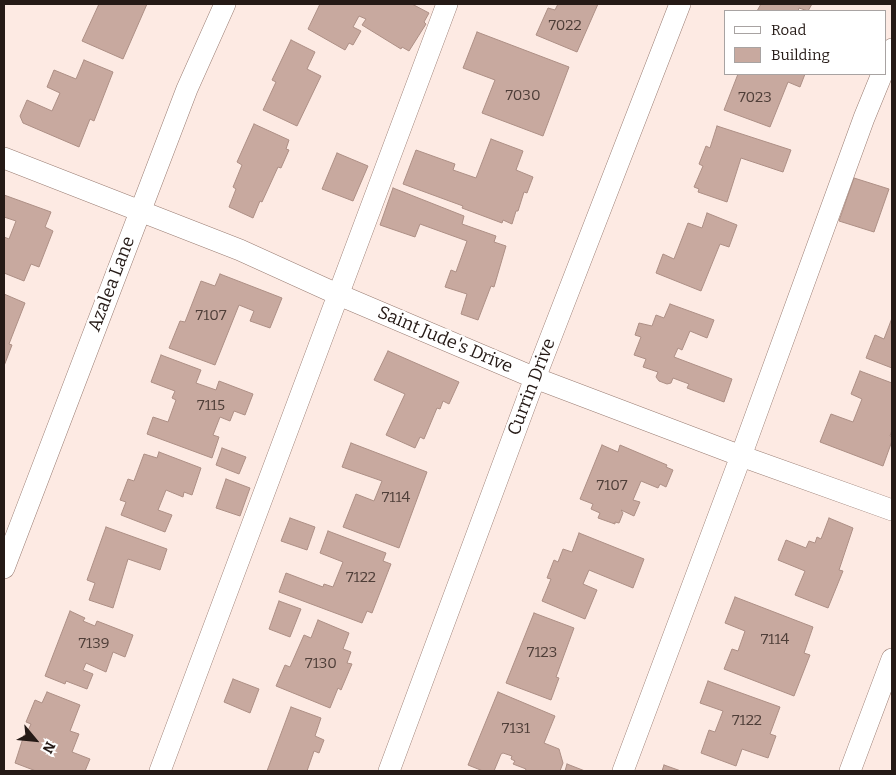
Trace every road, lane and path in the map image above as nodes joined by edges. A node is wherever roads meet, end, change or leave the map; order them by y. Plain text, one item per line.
1 (225, 4) edge
2 (447, 4) edge
3 (680, 4) edge
4 (892, 49) edge
5 (886, 64) edge
6 (882, 75) edge
7 (4, 158) edge
8 (140, 211) junction
9 (337, 294) junction
10 (535, 378) junction
11 (741, 456) junction
12 (892, 510) edge
13 (4, 568) edge
14 (892, 659) edge
15 (160, 771) edge
16 (389, 771) edge
17 (623, 771) edge
18 (850, 771) edge

1 - 8 street, Azalea Lane
2 - 9 street
3 - 10 street, Currin Drive
4 - 5 street
6 - 11 street
7 - 8 street, Saint Jude's Drive
8 - 9 street, Saint Jude's Drive
8 - 13 street, Azalea Lane
9 - 10 street, Saint Jude's Drive
9 - 15 street
10 - 11 street, Saint Jude's Drive
10 - 16 street, Currin Drive
11 - 12 street, Saint Jude's Drive
11 - 17 street
14 - 18 street

